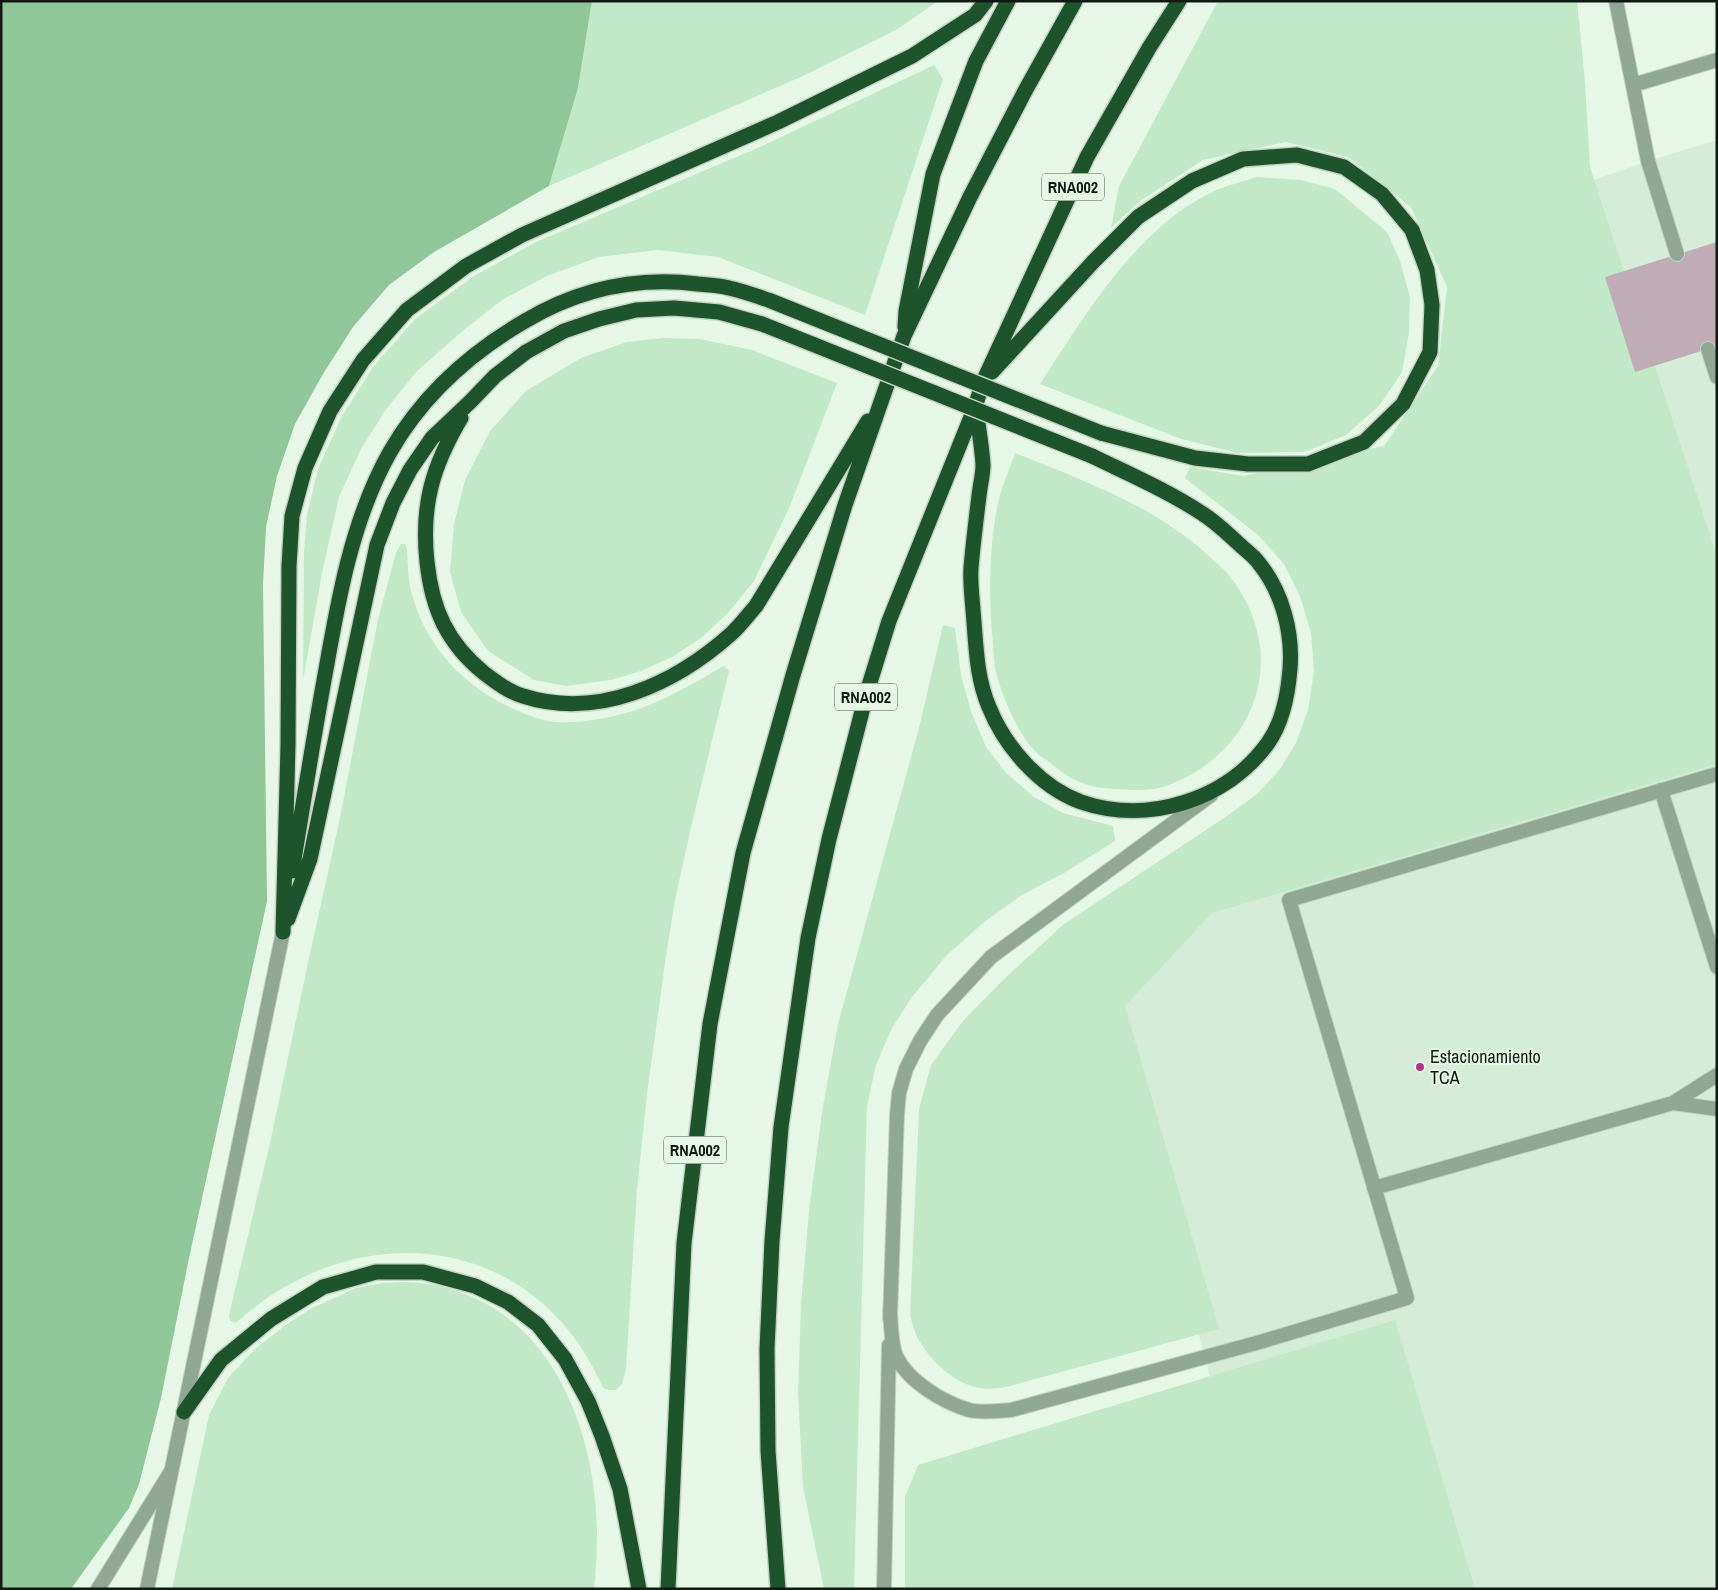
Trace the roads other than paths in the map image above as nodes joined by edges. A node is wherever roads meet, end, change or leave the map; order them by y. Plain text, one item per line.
1 (986, 1) edge
2 (1008, 1) edge
3 (1075, 1) edge
4 (1179, 1) edge
5 (1616, 1) edge
6 (1717, 60) edge
7 (1633, 85) junction
8 (1677, 254) dead end
9 (904, 336) junction
10 (1708, 349) dead end
11 (1717, 377) edge
12 (983, 382) junction
13 (884, 394) junction
14 (470, 402) junction
15 (976, 407) junction
16 (1717, 774) edge
17 (1232, 780) junction
18 (1661, 790) junction
19 (283, 932) junction
20 (1717, 967) edge
21 (1717, 1075) edge
22 (1674, 1103) junction
23 (1717, 1108) edge
24 (1374, 1188) junction
25 (890, 1310) junction
26 (184, 1412) junction
27 (171, 1473) junction
28 (98, 1589) edge
29 (147, 1589) edge
30 (639, 1589) edge
31 (668, 1589) edge
32 (778, 1589) edge
33 (884, 1589) edge

1 - 19 highway
2 - 9 highway
3 - 9 highway, RNA002
4 - 12 highway, RNA002
5 - 7 street
6 - 7 street
7 - 8 street
9 - 13 highway, RNA002
10 - 11 street
12 - 15 highway, RNA002
12 - 19 highway, bridge
13 - 14 highway
13 - 31 highway, RNA002
14 - 17 highway, bridge
14 - 19 highway
15 - 17 highway
15 - 32 highway, RNA002
16 - 18 street
17 - 25 street
18 - 20 street
18 - 24 street
19 - 26 street
21 - 22 street
22 - 23 street
22 - 24 street
24 - 25 street
25 - 33 street
26 - 27 street
26 - 30 highway
27 - 28 street
27 - 29 street

